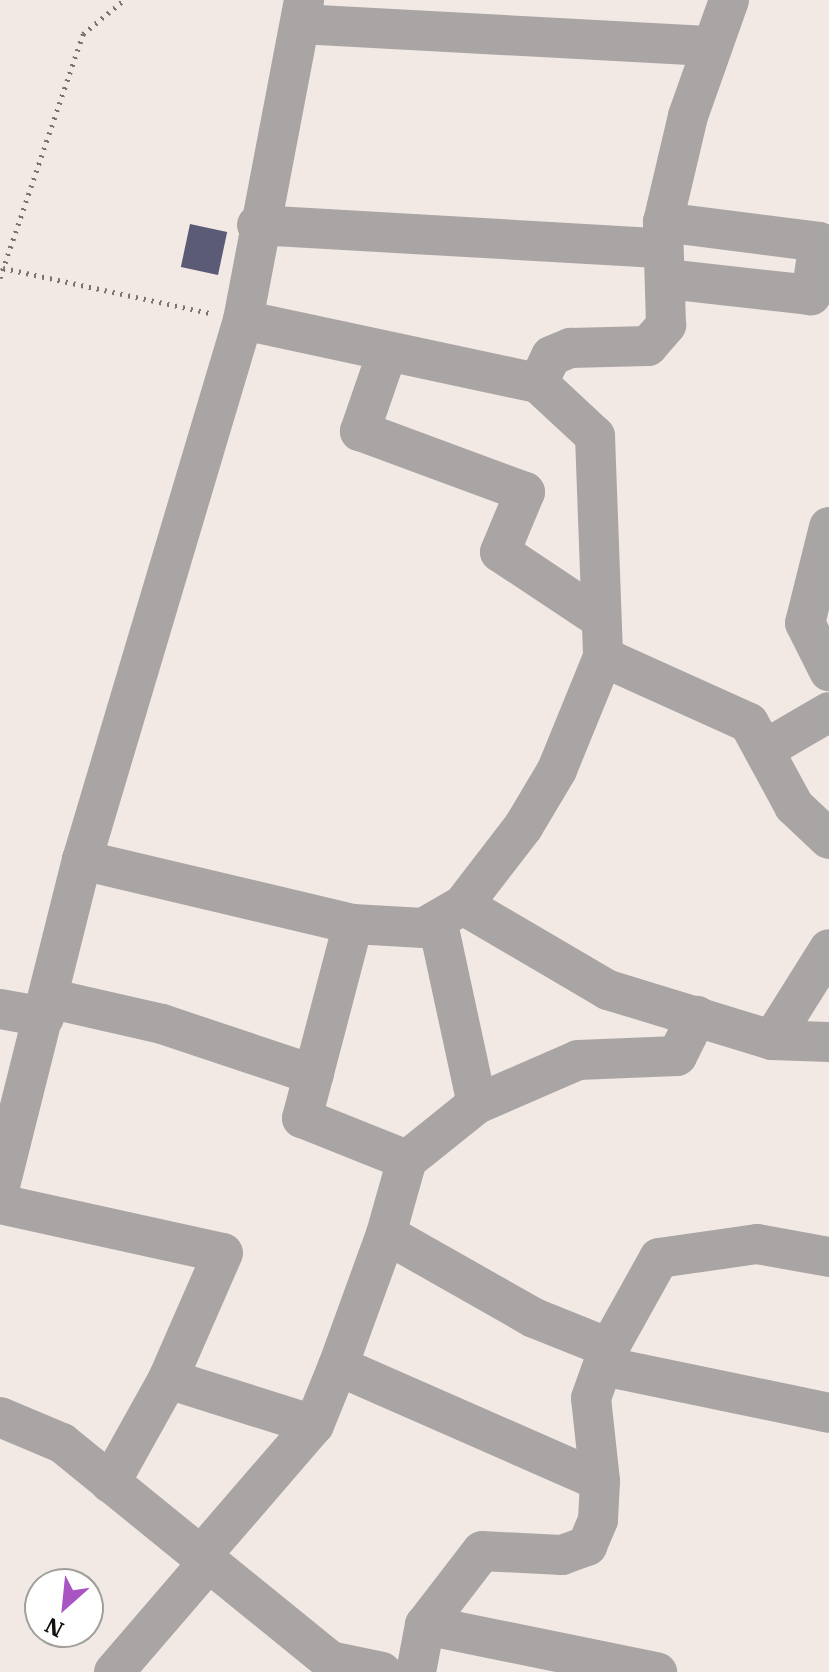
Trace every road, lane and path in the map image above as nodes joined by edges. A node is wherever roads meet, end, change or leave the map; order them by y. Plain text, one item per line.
1 (124, 0) edge
2 (729, 0) edge
3 (302, 12) edge
4 (712, 46) junction
5 (257, 225) junction
6 (664, 250) junction
7 (3, 268) junction
8 (0, 278) edge
9 (243, 320) junction
10 (387, 353) junction
11 (538, 383) junction
12 (829, 527) edge
13 (598, 617) junction
14 (603, 657) junction
15 (829, 671) edge
16 (829, 712) edge
17 (764, 750) junction
18 (829, 839) edge
19 (82, 860) junction
20 (451, 914) junction
21 (353, 924) junction
22 (829, 949) edge
23 (46, 1007) junction
24 (0, 1009) edge
25 (697, 1016) junction
26 (772, 1040) junction
27 (829, 1042) edge
28 (314, 1075) junction
29 (477, 1104) junction
30 (407, 1160) junction
31 (0, 1186) edge
32 (0, 1204) edge
33 (386, 1234) junction
34 (829, 1257) edge
35 (606, 1357) junction
36 (338, 1366) junction
37 (168, 1379) junction
38 (829, 1413) edge
39 (0, 1417) edge
40 (314, 1425) junction
41 (600, 1481) junction
42 (110, 1483) junction
43 (203, 1561) junction
44 (425, 1625) junction
45 (114, 1672) edge
46 (382, 1672) edge
47 (416, 1672) edge
48 (657, 1672) edge

1 - 7 path
2 - 4 street
3 - 4 street
3 - 5 street
4 - 6 street
5 - 6 street
5 - 9 street
6 - 11 street
7 - 8 path
7 - 9 path
9 - 10 street
9 - 19 street
10 - 11 street
10 - 13 street
11 - 13 street
12 - 15 street
13 - 14 street
14 - 17 street
14 - 20 street
16 - 17 street
17 - 18 street
19 - 21 street
19 - 23 street
20 - 21 street
20 - 25 street
20 - 29 street
21 - 28 street
22 - 26 street
23 - 24 street
23 - 28 street
23 - 31 street
25 - 26 street
25 - 29 street
26 - 27 street
28 - 30 street
29 - 30 street
30 - 33 street
32 - 37 street
33 - 35 street
33 - 36 street
34 - 35 street
35 - 38 street
35 - 41 street
36 - 40 street
36 - 41 street
37 - 40 street
37 - 42 street
39 - 42 street
40 - 43 street
41 - 44 street
42 - 43 street
43 - 45 street
43 - 46 street
44 - 47 street
44 - 48 street

